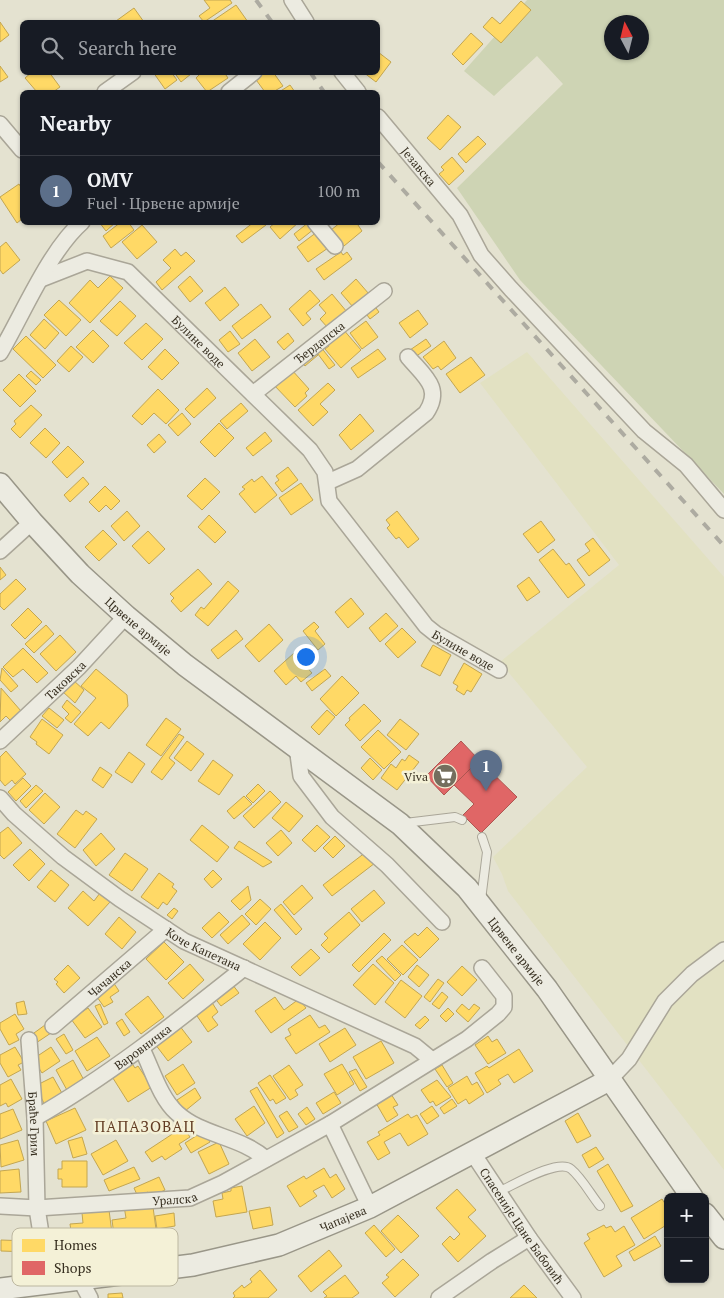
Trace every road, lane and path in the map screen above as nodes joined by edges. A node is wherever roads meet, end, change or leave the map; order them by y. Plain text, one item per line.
1 (292, 0) edge
2 (305, 20) edge
3 (129, 75) edge
4 (250, 75) edge
5 (344, 75) edge
6 (108, 90) edge
7 (232, 90) edge
8 (356, 90) edge
9 (380, 119) edge
10 (0, 124) edge
11 (20, 148) edge
12 (77, 225) edge
13 (318, 225) edge
14 (335, 246) dead end
15 (41, 279) junction
16 (384, 291) dead end
17 (0, 353) edge
18 (408, 358) dead end
19 (253, 394) junction
20 (328, 482) junction
21 (0, 484) edge
22 (724, 510) edge
23 (32, 522) junction
24 (0, 551) edge
25 (126, 616) junction
26 (499, 670) dead end
27 (0, 741) edge
28 (297, 747) junction
29 (0, 798) edge
30 (462, 820) dead end
31 (400, 824) junction
32 (482, 837) dead end
33 (481, 902) junction
34 (442, 922) dead end
35 (166, 929) junction
36 (724, 950) edge
37 (244, 968) junction
38 (482, 968) dead end
39 (53, 1026) dead end
40 (29, 1040) dead end
41 (142, 1049) junction
42 (432, 1060) junction
43 (609, 1080) junction
44 (35, 1118) junction
45 (330, 1124) junction
46 (472, 1152) junction
47 (266, 1159) junction
48 (498, 1192) junction
49 (689, 1193) edge
50 (0, 1206) edge
51 (370, 1206) junction
52 (600, 1206) dead end
53 (37, 1208) junction
54 (709, 1219) edge
55 (40, 1228) edge
56 (529, 1238) junction
57 (724, 1238) edge
58 (178, 1268) edge
59 (36, 1286) edge
60 (67, 1286) edge
61 (99, 1286) edge
62 (86, 1289) edge
63 (0, 1290) edge
64 (439, 1298) edge
65 (573, 1298) edge

1 - 2 street
3 - 6 street
4 - 7 street
5 - 8 street
9 - 22 street, Језавска
10 - 11 street
12 - 15 street
13 - 14 street
15 - 17 street
15 - 19 street, Булине воде
16 - 19 street, Ђердапска
18 - 20 street
19 - 20 street, Булине воде
20 - 26 street, Булине воде
21 - 23 main road, Црвене армије
23 - 24 street
23 - 25 main road, Црвене армије
25 - 27 street, Таковска
25 - 28 main road, Црвене армије
28 - 31 main road, Црвене армије
28 - 34 street
29 - 35 street, Коче Капетана
30 - 31 lane
31 - 33 main road, Црвене армије
32 - 33 lane
33 - 43 main road, Црвене армије
35 - 37 street, Коче Капетана
35 - 39 street, Чачанска
36 - 43 street
37 - 41 street, Варовничка
37 - 42 street, Коче Капетана
38 - 42 street, Уралска
40 - 44 street, Браће Грим
41 - 44 street, Варовничка
41 - 47 street
42 - 45 street, Уралска
43 - 46 main road, Чапајева
43 - 49 main road, Црвене армије
44 - 53 street, Браће Грим
45 - 47 street, Уралска
45 - 51 street
46 - 48 street, Спасеније Цане Бабовић
46 - 51 main road, Чапајева
47 - 53 street, Уралска
48 - 52 lane
48 - 56 street, Спасеније Цане Бабовић
50 - 53 street, Уралска
51 - 58 main road, Чапајева
53 - 55 street
54 - 57 main road
56 - 64 street
56 - 65 street, Спасеније Цане Бабовић
59 - 63 main road, Чапајева
60 - 62 main road, Чапајева
61 - 62 main road, Чапајева

